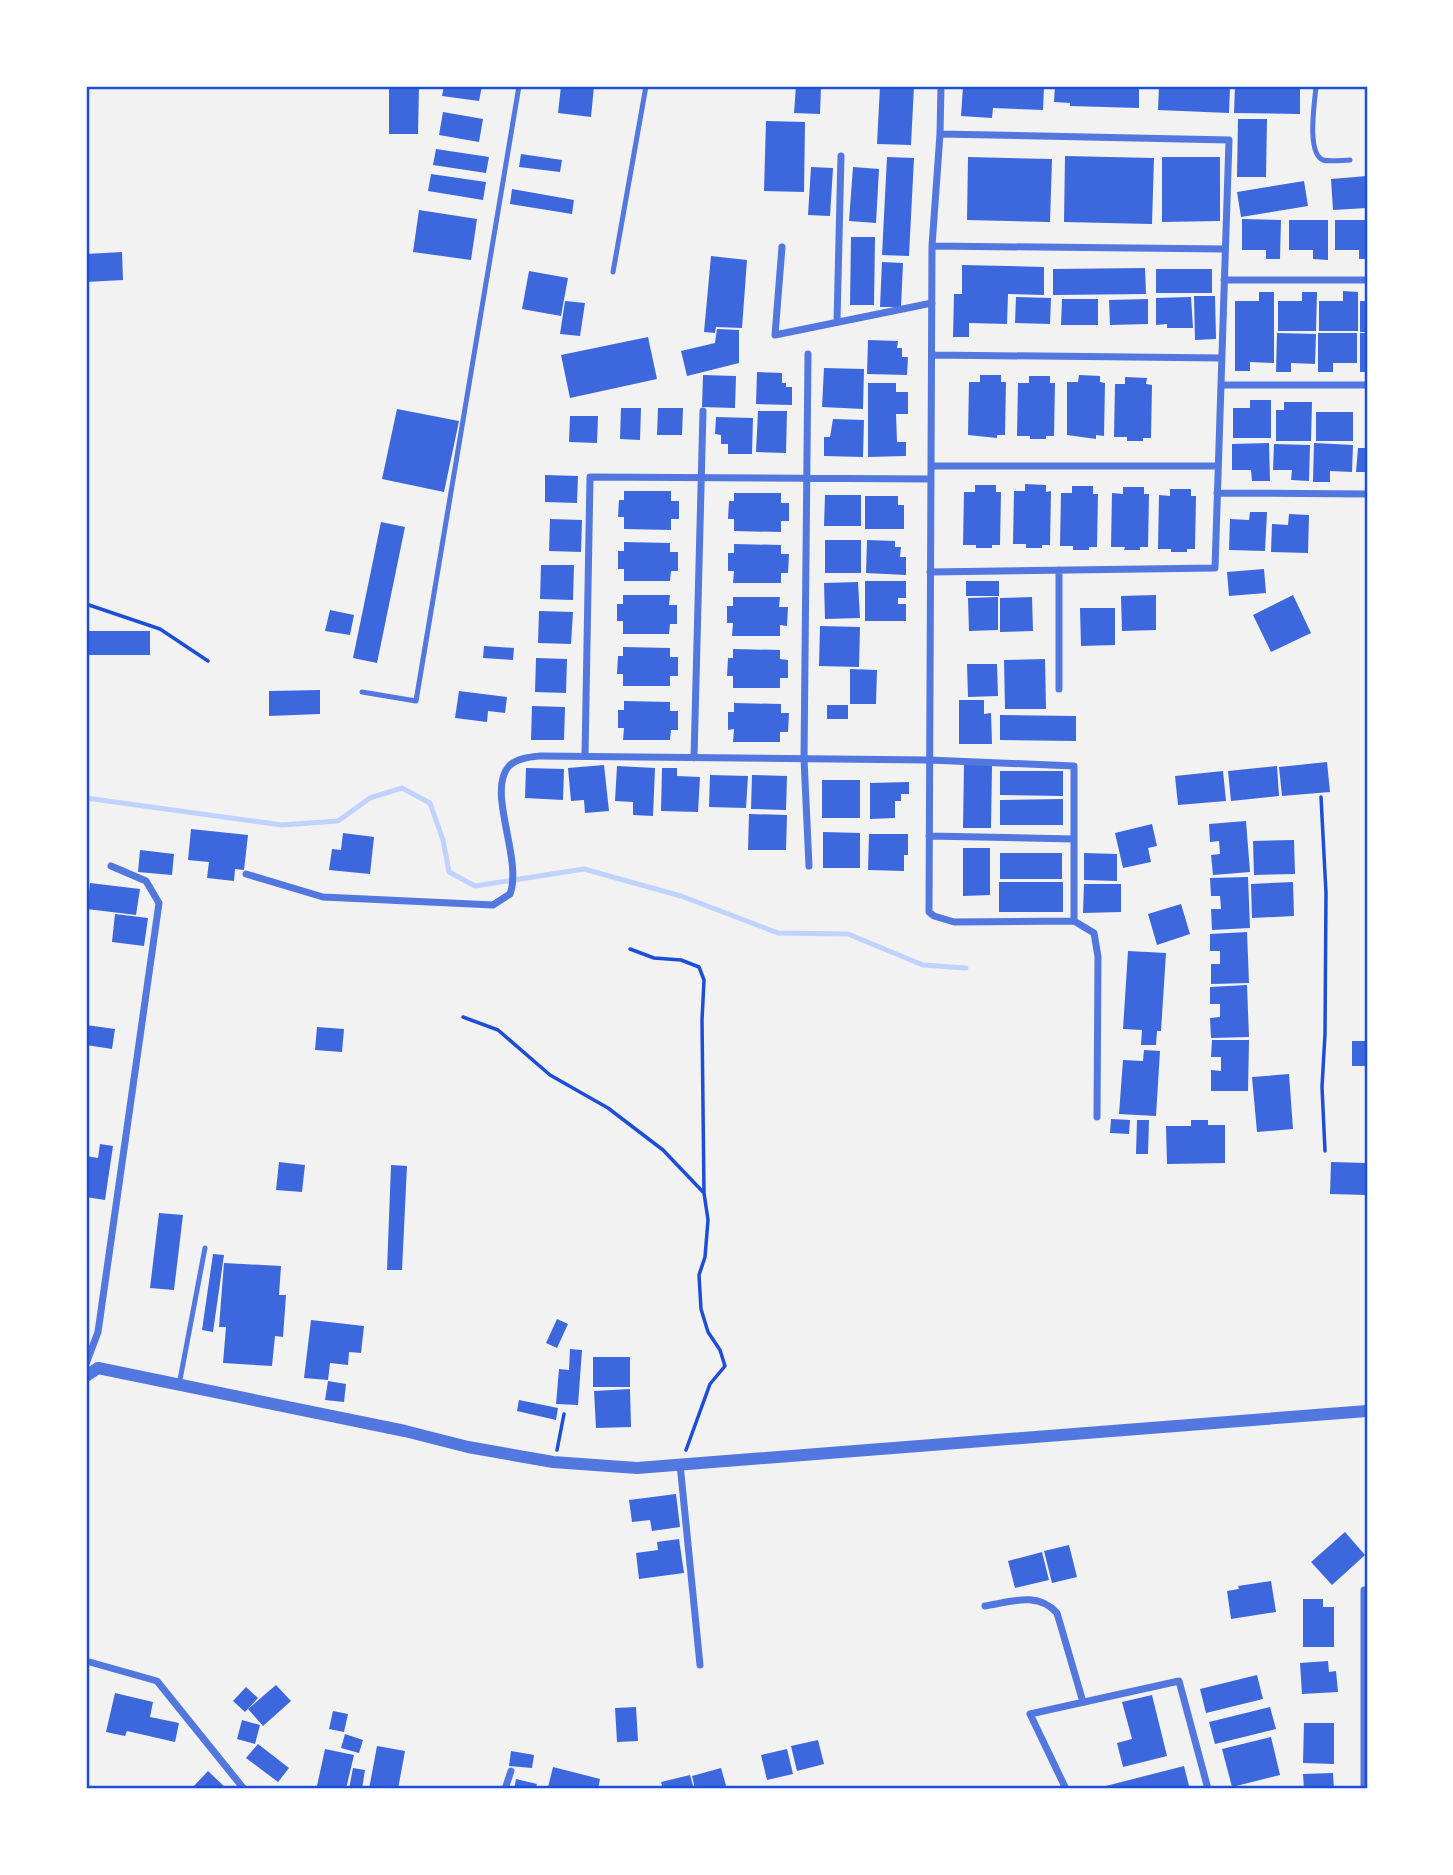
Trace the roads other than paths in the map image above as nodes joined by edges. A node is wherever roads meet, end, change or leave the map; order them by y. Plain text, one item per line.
1 (519, 86) edge
2 (646, 86) edge
3 (941, 86) edge
4 (1316, 86) edge
5 (940, 134) junction
6 (841, 156) dead end
7 (1350, 160) dead end
8 (932, 246) junction
9 (782, 247) dead end
10 (1225, 249) junction
11 (613, 272) dead end
12 (1224, 280) junction
13 (1367, 280) edge
14 (932, 303) junction
15 (837, 322) junction
16 (807, 354) dead end
17 (932, 355) junction
18 (1222, 358) junction
19 (1221, 385) junction
20 (1367, 385) edge
21 (703, 411) dead end
22 (931, 466) junction
23 (1218, 466) junction
24 (701, 478) junction
25 (807, 478) junction
26 (931, 479) junction
27 (1217, 493) junction
28 (1367, 494) edge
29 (1059, 570) junction
30 (930, 572) junction
31 (1059, 689) dead end
32 (362, 692) dead end
33 (585, 756) junction
34 (694, 758) junction
35 (804, 759) junction
36 (929, 761) junction
37 (929, 836) junction
38 (1074, 839) junction
39 (111, 866) dead end
40 (809, 866) dead end
41 (246, 874) dead end
42 (1074, 921) junction
43 (1097, 1116) dead end
44 (205, 1248) dead end
45 (86, 1364) edge
46 (86, 1376) edge
47 (179, 1385) junction
48 (1367, 1411) edge
49 (680, 1464) junction
50 (1364, 1590) dead end
51 (985, 1606) dead end
52 (86, 1661) edge
53 (700, 1665) dead end
54 (1083, 1702) junction
55 (511, 1771) dead end
56 (244, 1789) edge
57 (505, 1789) edge
58 (1066, 1789) edge
59 (1208, 1789) edge
60 (1364, 1789) edge

1 - 32 lane
2 - 11 lane
3 - 5 street
4 - 7 lane
5 - 8 street
5 - 10 street
6 - 15 street
8 - 10 street
8 - 14 street
9 - 15 street
10 - 12 street
12 - 13 street
12 - 18 street
14 - 15 street
14 - 17 street
16 - 25 street
17 - 18 street
17 - 22 street
18 - 19 street
19 - 20 street
19 - 23 street
21 - 24 street
22 - 23 street
22 - 26 street
23 - 27 street
24 - 25 street
24 - 33 street
24 - 34 street
25 - 26 street
25 - 35 street
26 - 30 street
27 - 28 street
27 - 29 street
29 - 30 street
29 - 31 street
30 - 36 street
33 - 34 street
33 - 41 street
34 - 35 street
35 - 36 street
35 - 40 street
36 - 37 street
36 - 38 street
37 - 38 street
37 - 42 street
38 - 42 street
39 - 45 street
42 - 43 street
44 - 47 lane
46 - 47 street
47 - 49 street
48 - 49 street
49 - 53 street
50 - 60 street
51 - 54 street
52 - 56 street
54 - 58 street
54 - 59 street
55 - 57 street

